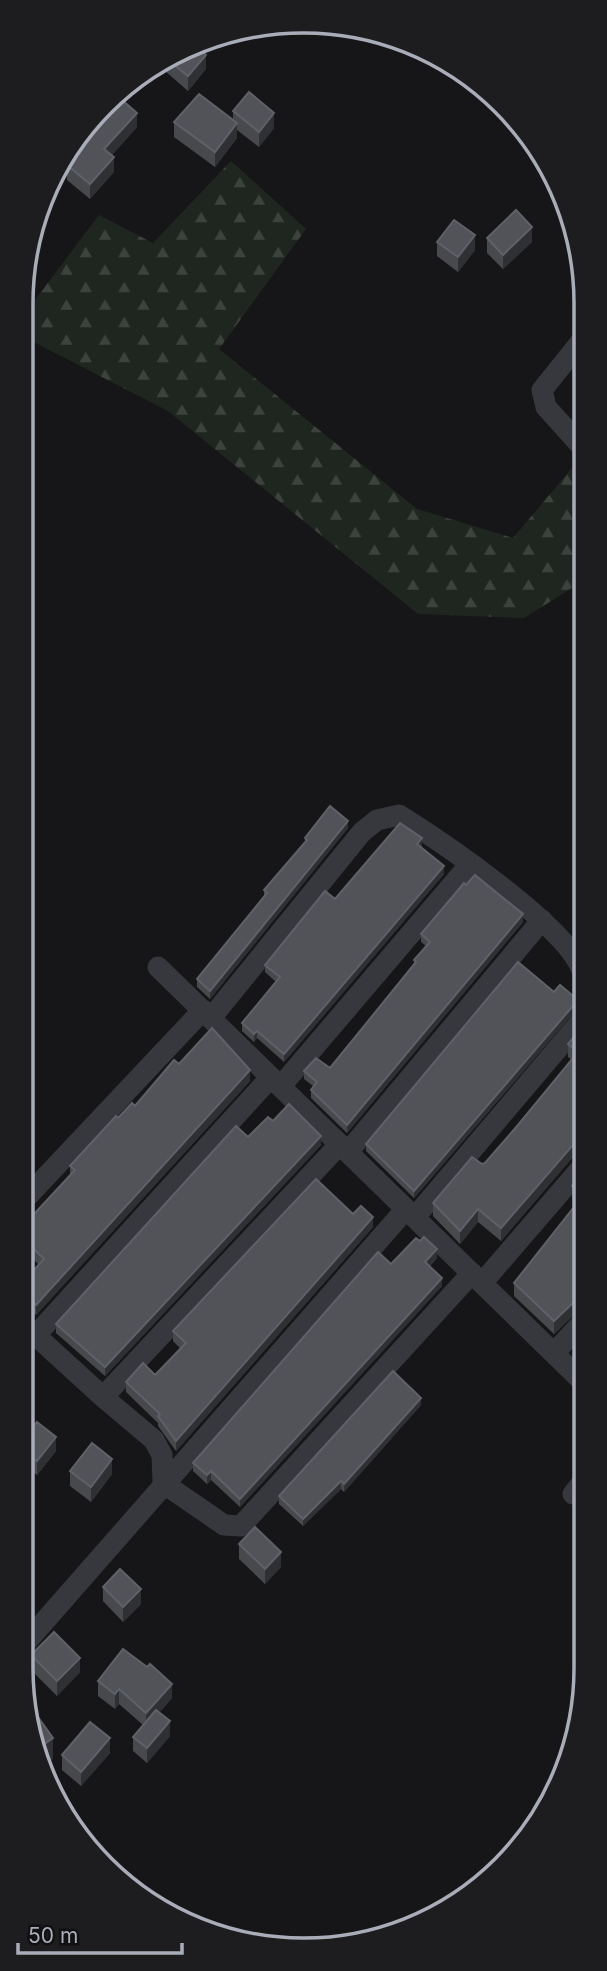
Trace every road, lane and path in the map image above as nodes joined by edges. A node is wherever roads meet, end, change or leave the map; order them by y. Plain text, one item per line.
1 (574, 350) edge
2 (574, 438) edge
3 (470, 864) junction
4 (542, 920) junction
5 (574, 959) edge
6 (158, 967) dead end
7 (207, 1014) junction
8 (574, 1029) edge
9 (276, 1082) junction
10 (344, 1148) junction
11 (574, 1175) edge
12 (33, 1191) edge
13 (411, 1213) junction
14 (477, 1278) junction
15 (33, 1325) edge
16 (574, 1332) edge
17 (33, 1333) edge
18 (554, 1353) junction
19 (574, 1373) edge
20 (103, 1397) junction
21 (163, 1483) junction
22 (33, 1634) edge

1 - 2 street
3 - 4 street
3 - 7 street
3 - 9 street
4 - 5 street
4 - 10 street
6 - 7 street
7 - 9 street
7 - 12 street
8 - 13 street
9 - 10 street
9 - 15 street
10 - 13 street
10 - 20 street
11 - 14 street
13 - 14 street
13 - 21 street
14 - 18 street
14 - 21 street
16 - 18 street
17 - 20 street
18 - 19 street
20 - 21 street
21 - 22 street

